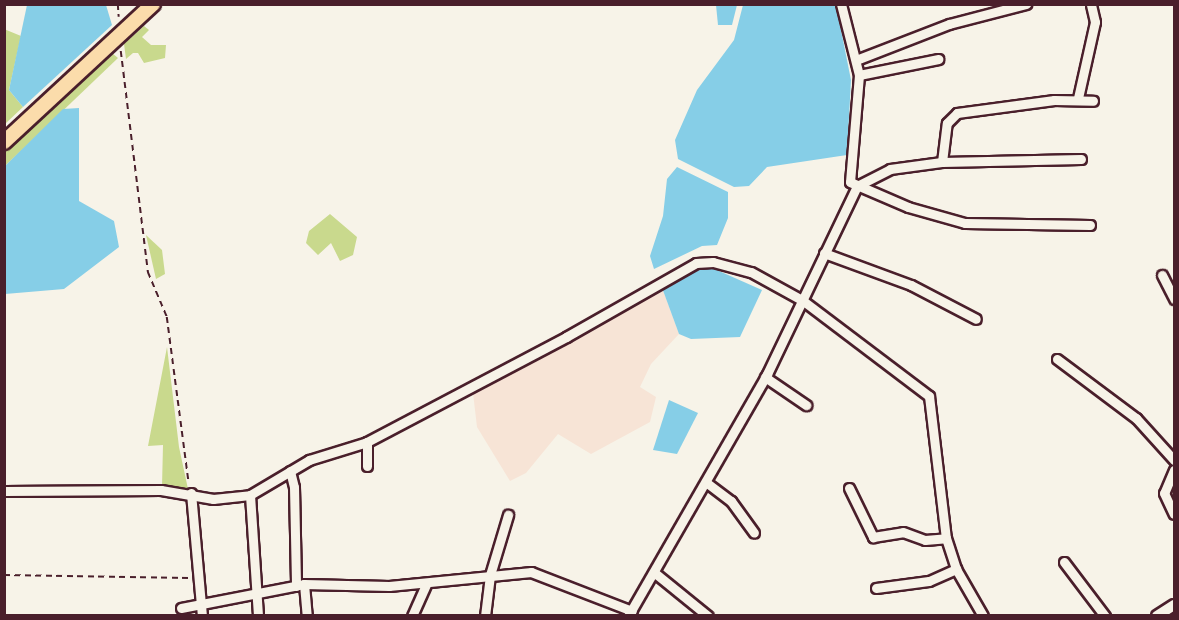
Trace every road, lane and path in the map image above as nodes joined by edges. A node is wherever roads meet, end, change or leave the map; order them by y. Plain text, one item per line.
1 (118, 4) edge
2 (153, 4) edge
3 (841, 4) edge
4 (1026, 4) edge
5 (1091, 4) edge
6 (120, 34) junction
7 (938, 58) dead end
8 (856, 60) junction
9 (859, 75) junction
10 (1078, 98) junction
11 (1093, 101) dead end
12 (4, 142) edge
13 (1081, 159) dead end
14 (942, 162) junction
15 (857, 186) junction
16 (1090, 225) dead end
17 (824, 253) junction
18 (1162, 275) dead end
19 (1174, 299) edge
20 (802, 300) junction
21 (976, 319) dead end
22 (1057, 359) dead end
23 (765, 377) junction
24 (806, 405) dead end
25 (367, 442) junction
26 (1174, 460) edge
27 (367, 466) dead end
28 (1174, 470) edge
29 (290, 471) junction
30 (707, 483) junction
31 (849, 488) dead end
32 (4, 491) edge
33 (191, 493) junction
34 (250, 495) junction
35 (1174, 514) edge
36 (508, 515) dead end
37 (754, 533) dead end
38 (946, 538) junction
39 (1064, 562) dead end
40 (956, 569) junction
41 (656, 573) junction
42 (4, 575) edge
43 (490, 575) junction
44 (198, 579) junction
45 (427, 583) junction
46 (300, 585) junction
47 (876, 588) dead end
48 (254, 594) junction
49 (1174, 605) edge
50 (181, 608) dead end
51 (202, 611) edge
52 (630, 613) edge
53 (258, 615) edge
54 (308, 615) edge
55 (412, 615) edge
56 (485, 615) edge
57 (708, 615) edge
58 (983, 615) edge
59 (1105, 615) edge
60 (1157, 615) edge

1 - 6 path
2 - 6 main road
3 - 8 street
4 - 8 street
5 - 10 street
6 - 12 main road
6 - 33 path
7 - 9 street
8 - 9 street
9 - 15 street
10 - 11 street
10 - 14 street
13 - 14 street
14 - 15 street
15 - 16 street
15 - 17 street
17 - 20 street
17 - 21 street
18 - 19 street
20 - 23 street
20 - 25 street
20 - 38 street
22 - 26 street
23 - 24 street
23 - 30 street
25 - 27 street
25 - 29 street
28 - 35 street
29 - 34 street
29 - 46 street
30 - 37 street
30 - 41 street
31 - 38 street
32 - 33 street
33 - 34 street
33 - 44 street
34 - 48 street
36 - 43 street
38 - 40 street
39 - 59 street
40 - 47 street
40 - 58 street
41 - 52 street
41 - 57 street
42 - 44 path
43 - 45 street
43 - 52 street
43 - 56 street
44 - 51 street
45 - 46 street
45 - 55 street
46 - 48 street
46 - 54 street
48 - 51 street
48 - 53 street
49 - 60 street
50 - 51 street

